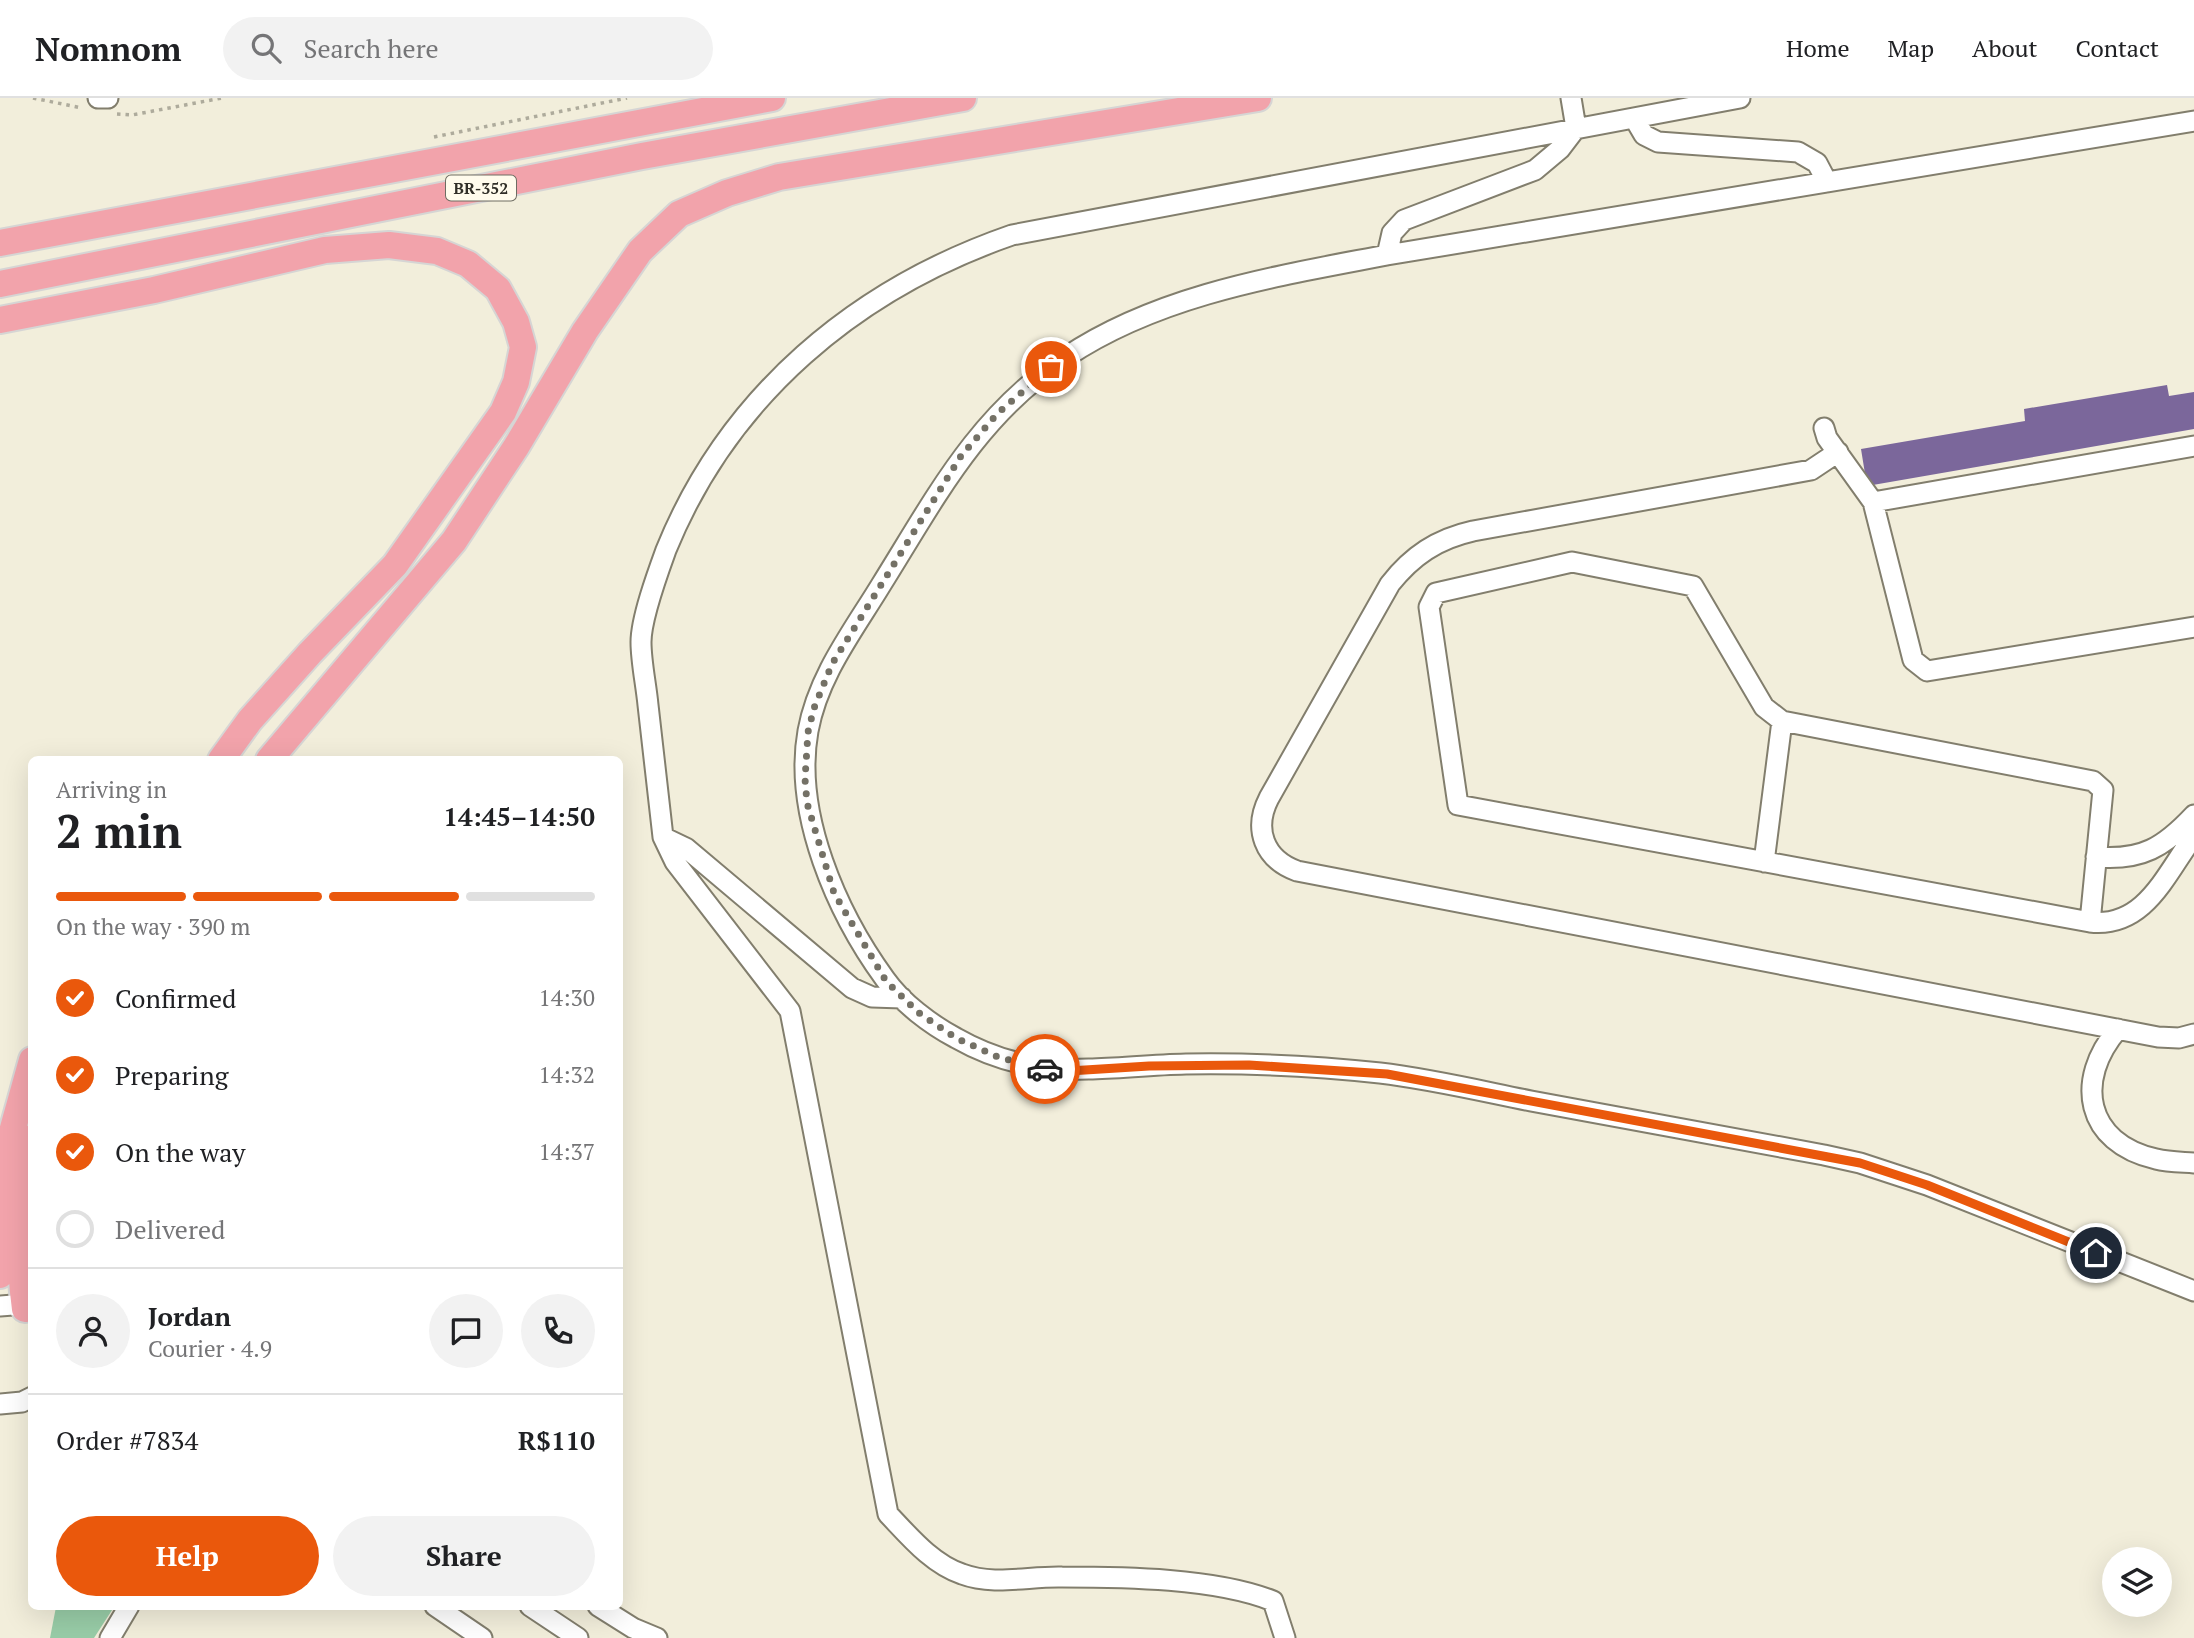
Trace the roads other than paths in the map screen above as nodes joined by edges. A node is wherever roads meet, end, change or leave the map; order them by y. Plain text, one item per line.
1 (772, 98) edge
2 (963, 98) edge
3 (1258, 98) edge
4 (1571, 98) edge
5 (1740, 98) edge
6 (694, 105) edge
7 (1634, 118) junction
8 (2194, 121) edge
9 (1576, 128) junction
10 (1827, 182) junction
11 (0, 243) edge
12 (1387, 255) junction
13 (0, 284) edge
14 (0, 320) edge
15 (1824, 428) dead end
16 (2194, 446) edge
17 (1838, 452) junction
18 (1873, 502) junction
19 (2194, 627) edge
20 (1782, 721) junction
21 (224, 756) edge
22 (272, 756) edge
23 (2194, 815) edge
24 (2194, 831) edge
25 (663, 836) junction
26 (2096, 857) junction
27 (1764, 862) junction
28 (2090, 922) junction
29 (902, 998) junction
30 (2118, 1029) junction
31 (2194, 1034) edge
32 (28, 1074) edge
33 (2194, 1163) edge
34 (28, 1165) edge
35 (0, 1275) edge
36 (2194, 1291) edge
37 (19, 1309) edge
38 (28, 1399) edge
39 (0, 1405) edge
40 (127, 1610) edge
41 (441, 1610) edge
42 (536, 1610) edge
43 (604, 1610) edge
44 (115, 1636) edge
45 (482, 1638) edge
46 (578, 1638) edge
47 (657, 1638) edge
48 (1284, 1638) edge

1 - 6 highway, BR-352
2 - 13 highway, BR-352
3 - 22 highway
4 - 9 street
5 - 7 street
6 - 11 highway, BR-352
7 - 9 street
7 - 10 street
8 - 10 street
9 - 12 street
9 - 25 street
10 - 12 street
12 - 29 street
14 - 21 highway
15 - 17 street
16 - 18 street
17 - 18 street
17 - 30 street
18 - 19 street
20 - 26 street
20 - 27 street
20 - 27 street
23 - 26 street
24 - 28 street
25 - 29 street
25 - 48 street
26 - 28 street
27 - 28 street
29 - 36 street
30 - 31 street
30 - 33 street
32 - 35 highway
34 - 37 highway
38 - 39 street
40 - 44 street
41 - 45 street
42 - 46 street
43 - 47 street

